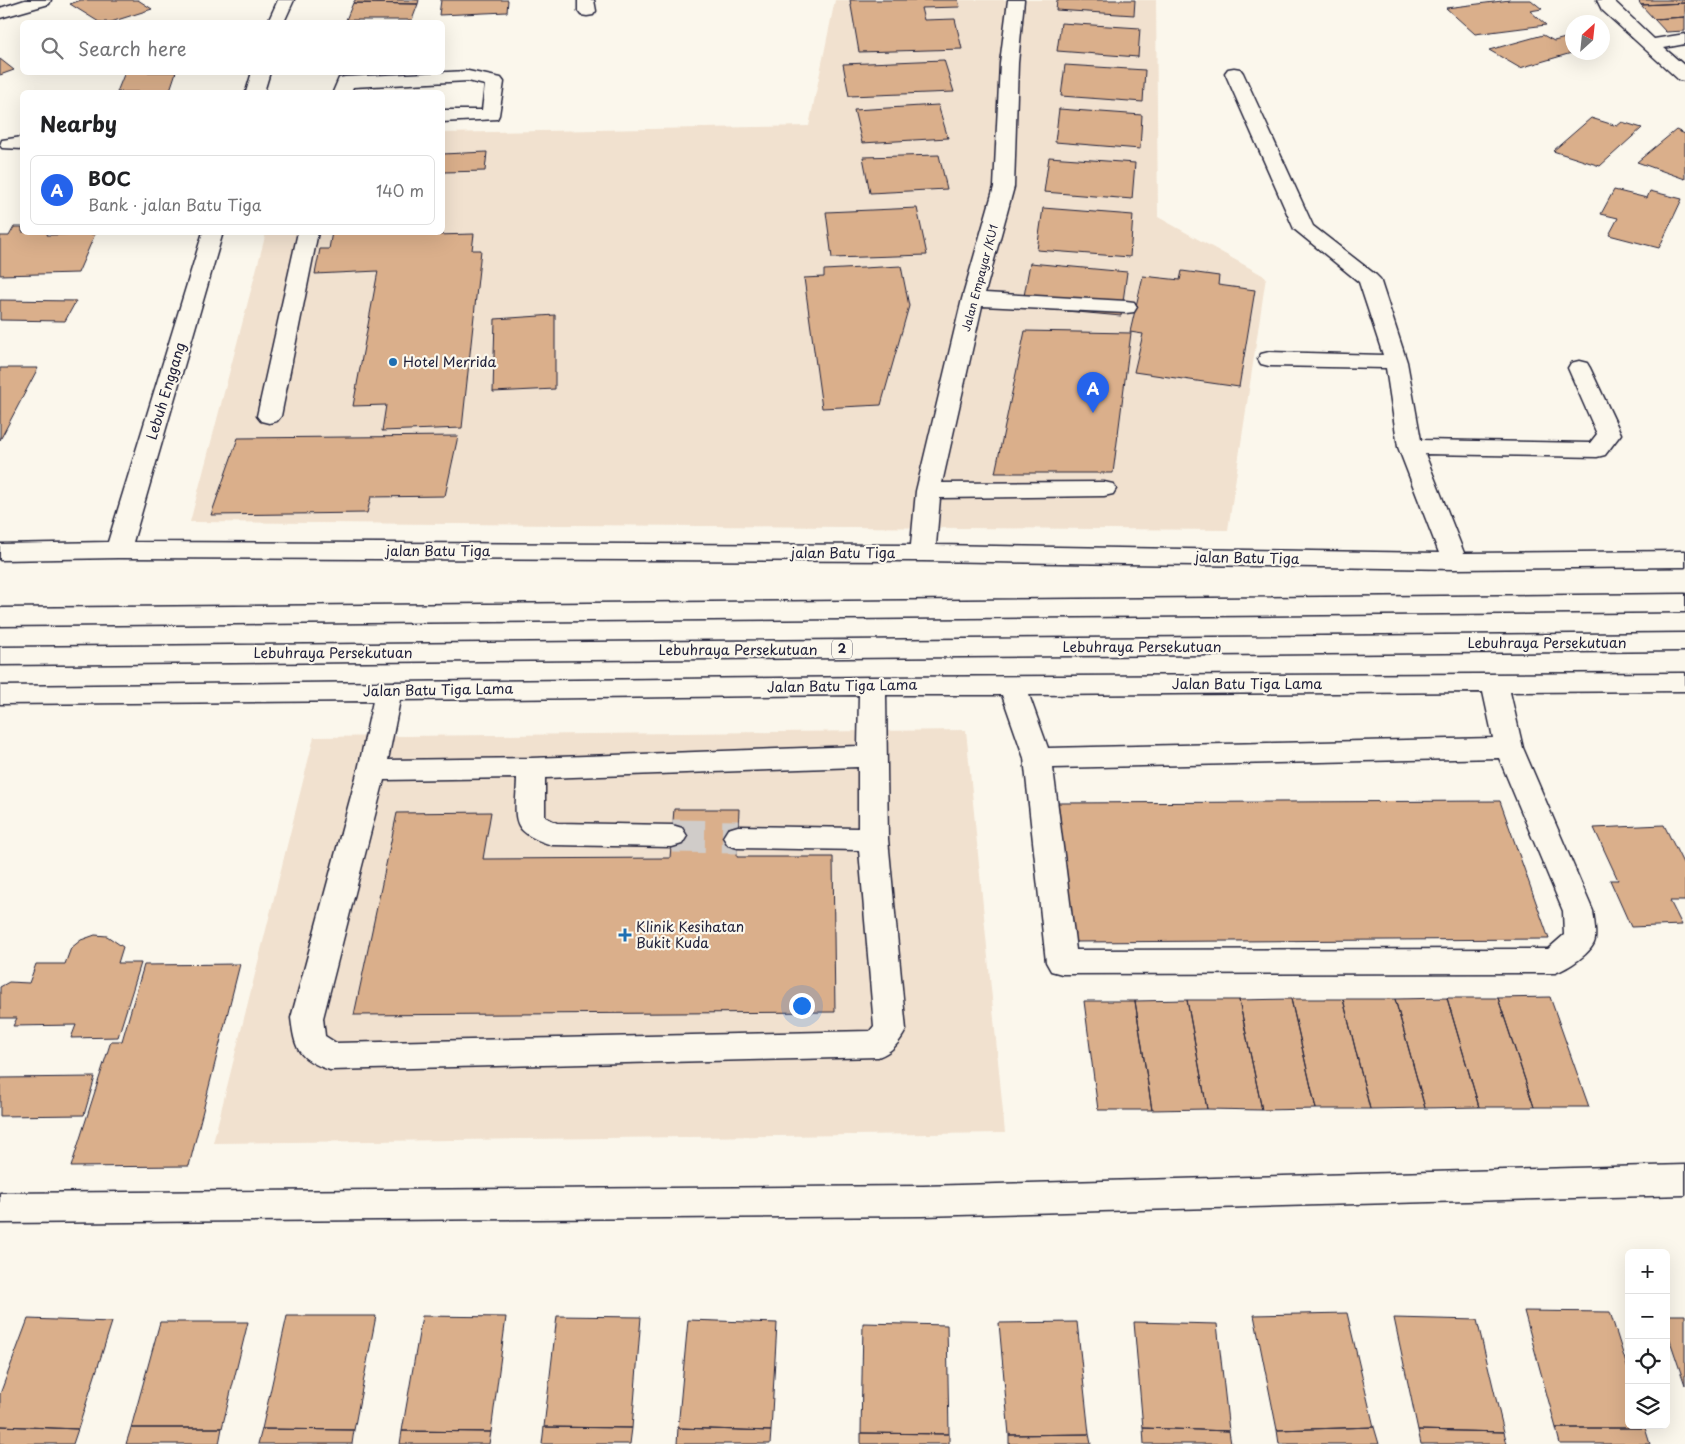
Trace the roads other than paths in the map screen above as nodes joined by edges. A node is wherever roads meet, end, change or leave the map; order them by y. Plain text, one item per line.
1 (43, 0) edge
2 (286, 0) edge
3 (1016, 0) edge
4 (1605, 0) edge
5 (0, 14) edge
6 (277, 20) edge
7 (1685, 39) edge
8 (1649, 45) junction
9 (1234, 73) dead end
10 (260, 75) edge
11 (1685, 76) edge
12 (256, 90) edge
13 (343, 90) edge
14 (445, 116) edge
15 (212, 235) edge
16 (307, 235) edge
17 (973, 299) junction
18 (1126, 307) dead end
19 (1269, 359) dead end
20 (1396, 362) junction
21 (1579, 368) dead end
22 (269, 416) dead end
23 (1410, 447) junction
24 (1104, 489) dead end
25 (928, 491) junction
26 (118, 550) junction
27 (0, 552) edge
28 (923, 553) junction
29 (1685, 559) edge
30 (1455, 560) junction
31 (1685, 603) edge
32 (0, 617) edge
33 (1685, 642) edge
34 (0, 656) edge
35 (1685, 682) edge
36 (1494, 683) junction
37 (1012, 685) junction
38 (872, 686) junction
39 (389, 690) junction
40 (0, 694) edge
41 (1509, 748) junction
42 (872, 756) junction
43 (1038, 758) junction
44 (531, 768) junction
45 (372, 770) junction
46 (672, 836) tunnel mouth
47 (738, 837) tunnel mouth
48 (873, 839) junction
49 (1685, 1180) edge
50 (0, 1208) edge

1 - 5 main road
2 - 6 main road
3 - 17 main road, Jalan Empayar /KU1
4 - 8 main road
7 - 8 main road
8 - 11 main road
9 - 20 main road
10 - 12 main road
13 - 14 main road
15 - 26 main road, Lebuh Enggang
16 - 22 main road
17 - 18 main road
17 - 25 main road, Jalan Empayar /KU1
19 - 20 main road
20 - 23 main road
21 - 23 main road
23 - 30 main road
24 - 25 main road
25 - 28 main road, Jalan Empayar /KU1
26 - 27 main road, jalan Batu Tiga
26 - 28 main road, jalan Batu Tiga
28 - 30 main road, jalan Batu Tiga
29 - 30 main road, jalan Batu Tiga
31 - 32 main road
33 - 34 main road, Lebuhraya Persekutuan / 2
35 - 36 main road, Jalan Batu Tiga Lama
36 - 37 main road, Jalan Batu Tiga Lama
36 - 41 main road
37 - 38 main road, Jalan Batu Tiga Lama
37 - 43 main road
38 - 39 main road, Jalan Batu Tiga Lama
38 - 42 main road
39 - 40 main road, Jalan Batu Tiga Lama
39 - 45 main road
41 - 43 main road
41 - 43 main road
42 - 44 main road
42 - 48 main road
44 - 45 main road
44 - 46 main road
45 - 48 main road
47 - 48 main road
49 - 50 main road

